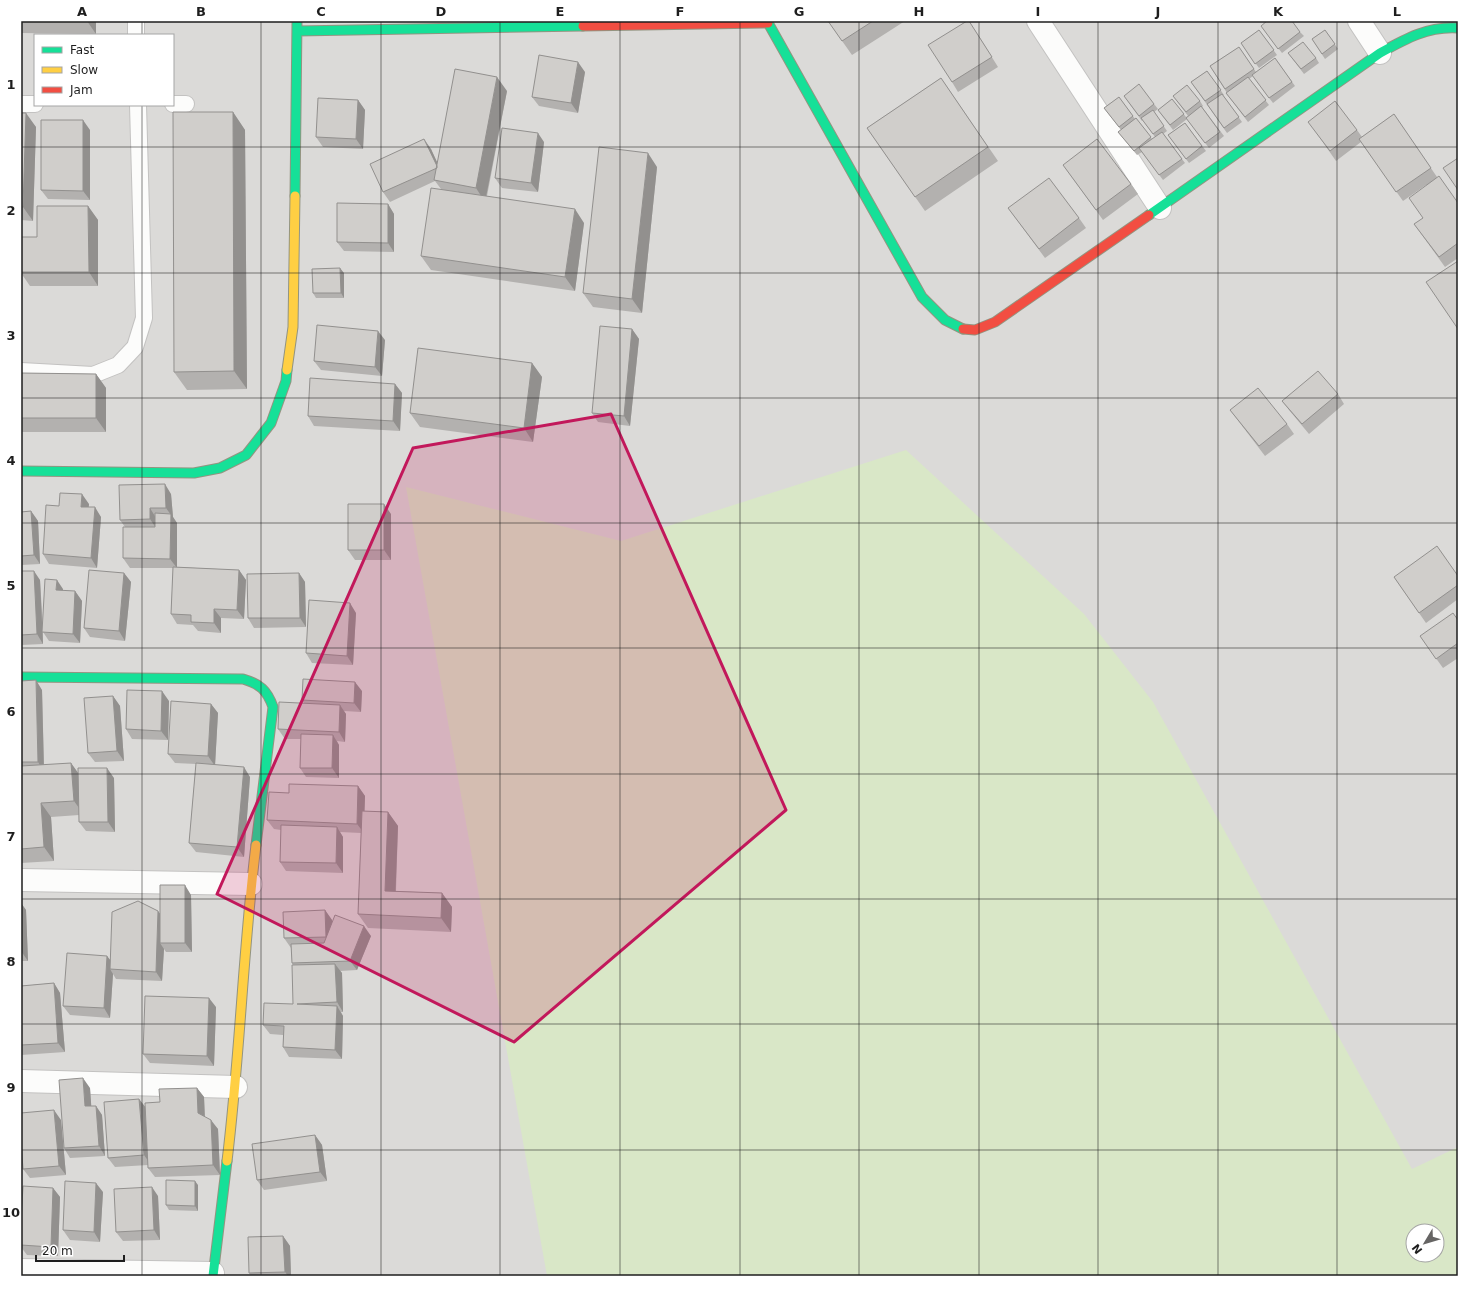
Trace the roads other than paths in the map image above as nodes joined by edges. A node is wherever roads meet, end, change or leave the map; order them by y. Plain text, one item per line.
1 (136, 21) edge
2 (297, 21) edge
3 (1038, 21) edge
4 (1359, 21) edge
5 (767, 22) edge
6 (1458, 28) edge
7 (297, 31) junction
8 (136, 34) edge
9 (1380, 53) junction
10 (21, 104) edge
11 (34, 104) edge
12 (138, 106) edge
13 (1160, 208) junction
14 (21, 371) edge
15 (21, 471) edge
16 (21, 677) edge
17 (21, 880) edge
18 (251, 884) junction
19 (21, 1081) edge
20 (236, 1087) junction
21 (21, 1270) edge
22 (213, 1274) edge

1 - 8 lane
2 - 7 street
3 - 13 street
4 - 9 street
5 - 7 street
5 - 13 street
6 - 9 street
7 - 15 street
9 - 13 street
10 - 11 lane
12 - 14 lane
16 - 18 street
17 - 18 street
18 - 20 street
19 - 20 street
20 - 22 street
21 - 22 street

